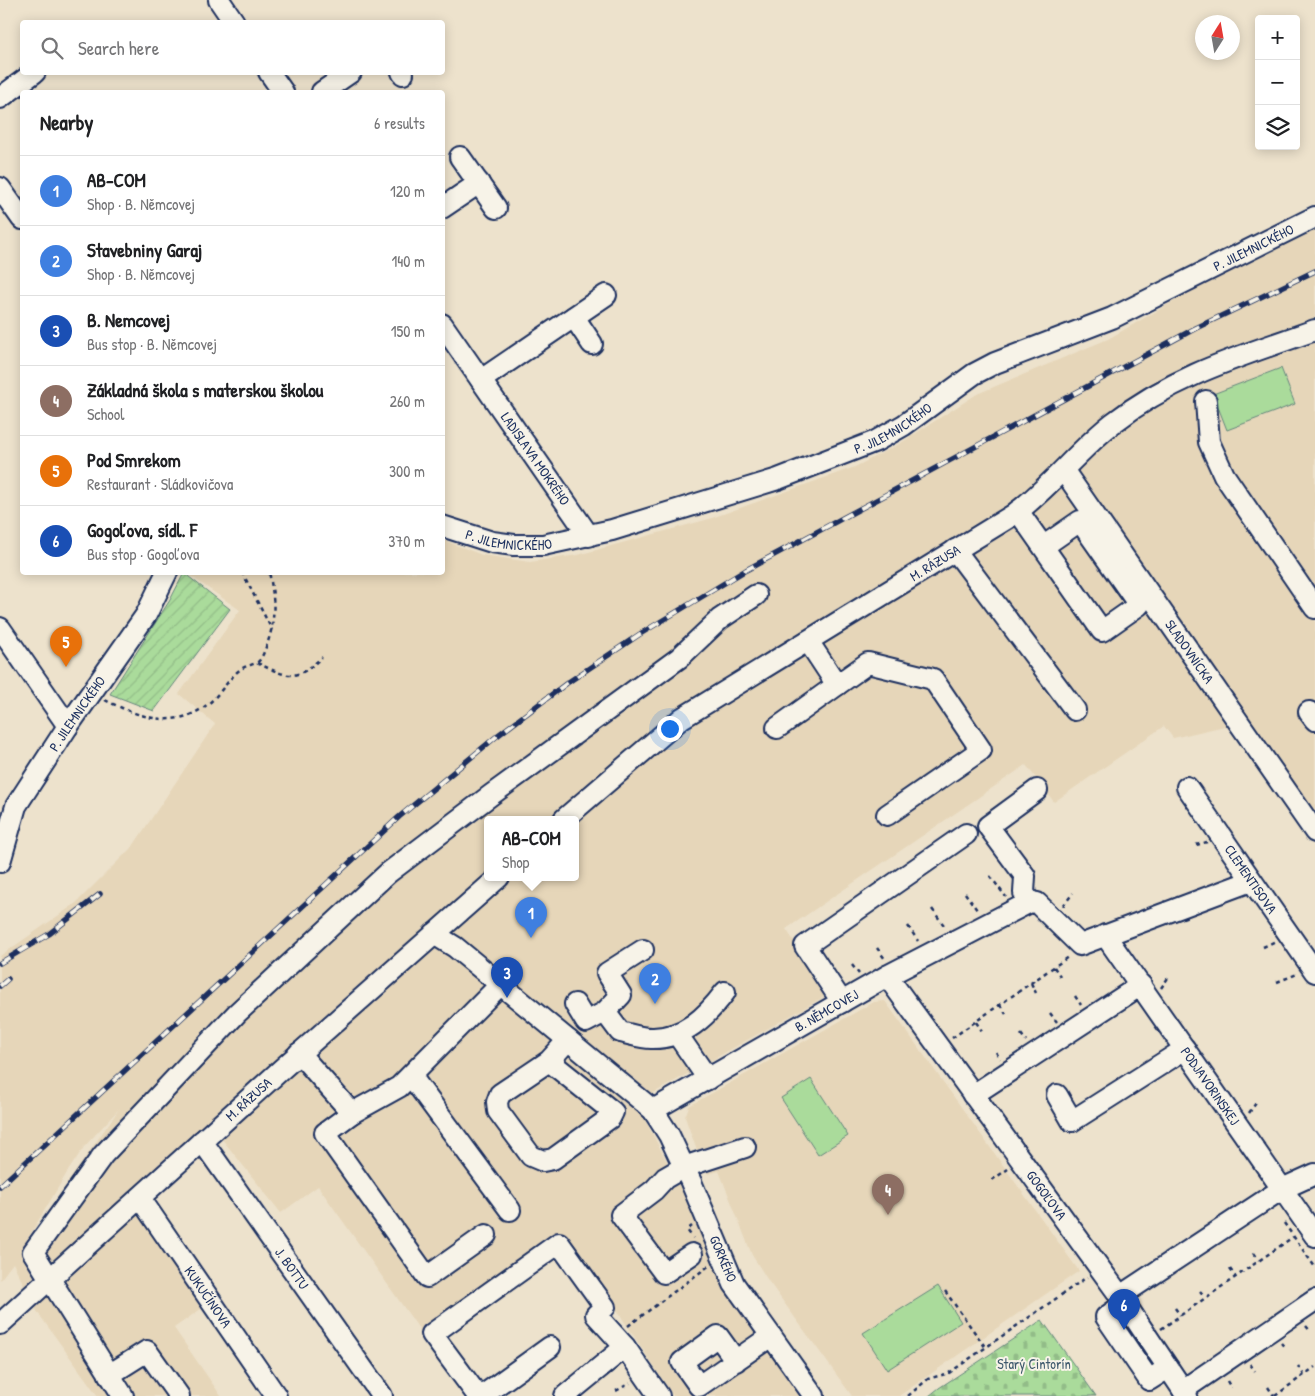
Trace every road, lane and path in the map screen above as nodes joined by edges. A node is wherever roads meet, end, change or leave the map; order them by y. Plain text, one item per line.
1 (219, 0) edge
2 (233, 20) edge
3 (31, 75) edge
4 (271, 75) edge
5 (347, 75) edge
6 (282, 90) edge
7 (325, 90) edge
8 (0, 98) edge
9 (460, 157) dead end
10 (478, 183) junction
11 (0, 188) edge
12 (445, 206) edge
13 (496, 208) dead end
14 (20, 216) edge
15 (1315, 216) edge
16 (606, 295) dead end
17 (574, 317) junction
18 (445, 328) edge
19 (1315, 330) edge
20 (592, 344) dead end
21 (481, 380) junction
22 (1206, 401) dead end
23 (1064, 471) junction
24 (1018, 511) junction
25 (445, 527) edge
26 (589, 536) junction
27 (1044, 546) junction
28 (955, 550) junction
29 (166, 575) edge
30 (244, 575) edge
31 (269, 575) edge
32 (756, 595) dead end
33 (1315, 608) edge
34 (0, 628) edge
35 (272, 630) junction
36 (808, 641) junction
37 (322, 657) dead end
38 (257, 663) junction
39 (837, 685) junction
40 (92, 693) junction
41 (1075, 710) dead end
42 (68, 726) junction
43 (777, 728) dead end
44 (1187, 787) dead end
45 (1037, 790) dead end
46 (887, 815) dead end
47 (568, 816) edge
48 (1315, 832) edge
49 (966, 834) dead end
50 (0, 862) edge
51 (990, 876) dead end
52 (494, 881) edge
53 (1251, 881) junction
54 (965, 893) dead end
55 (1073, 894) dead end
56 (1009, 901) dead end
57 (1030, 902) junction
58 (932, 909) dead end
59 (1058, 913) dead end
60 (981, 915) dead end
61 (908, 926) dead end
62 (949, 932) dead end
63 (434, 934) junction
64 (1105, 935) junction
65 (922, 946) dead end
66 (877, 948) dead end
67 (643, 950) dead end
68 (1073, 954) dead end
69 (1054, 966) junction
70 (888, 970) junction
71 (1310, 971) edge
72 (1170, 975) dead end
73 (1060, 976) dead end
74 (1277, 982) dead end
75 (1031, 983) junction
76 (500, 985) junction
77 (1149, 989) junction
78 (725, 992) dead end
79 (1036, 993) dead end
80 (842, 1002) junction
81 (576, 1004) dead end
82 (1000, 1004) junction
83 (606, 1012) junction
84 (1006, 1014) dead end
85 (975, 1022) junction
86 (982, 1031) dead end
87 (678, 1034) junction
88 (568, 1040) junction
89 (948, 1040) dead end
90 (1185, 1048) junction
91 (299, 1053) junction
92 (549, 1061) junction
93 (411, 1076) junction
94 (708, 1079) junction
95 (973, 1094) junction
96 (1057, 1095) dead end
97 (638, 1098) junction
98 (1258, 1100) dead end
99 (653, 1110) junction
100 (613, 1112) junction
101 (352, 1113) junction
102 (1245, 1119) dead end
103 (202, 1142) junction
104 (745, 1147) dead end
105 (684, 1167) junction
106 (1011, 1167) dead end
107 (1315, 1174) edge
108 (992, 1180) dead end
109 (1282, 1189) junction
110 (140, 1198) junction
111 (510, 1210) dead end
112 (1280, 1216) dead end
113 (486, 1235) dead end
114 (1315, 1236) edge
115 (1293, 1237) junction
116 (1254, 1253) dead end
117 (692, 1254) dead end
118 (1259, 1260) junction
119 (1315, 1267) edge
120 (1230, 1269) dead end
121 (1090, 1275) dead end
122 (1236, 1276) junction
123 (50, 1279) junction
124 (945, 1291) dead end
125 (1200, 1291) dead end
126 (1205, 1298) junction
127 (1122, 1300) junction
128 (1315, 1300) edge
129 (1175, 1308) dead end
130 (1180, 1316) junction
131 (0, 1324) edge
132 (1155, 1333) dead end
133 (771, 1336) junction
134 (550, 1347) dead end
135 (625, 1347) junction
136 (986, 1348) junction
137 (1248, 1360) dead end
138 (736, 1361) dead end
139 (1298, 1366) dead end
140 (1315, 1367) edge
141 (1256, 1371) dead end
142 (109, 1374) junction
143 (1304, 1375) junction
144 (1224, 1377) dead end
145 (1268, 1387) dead end
146 (1231, 1388) dead end
147 (1185, 1393) edge
148 (123, 1396) edge
149 (179, 1396) edge
150 (276, 1396) edge
151 (382, 1396) edge
152 (483, 1396) edge
153 (565, 1396) edge
154 (659, 1396) edge
155 (814, 1396) edge
156 (908, 1396) edge
157 (1274, 1396) edge

1 - 2 street
3 - 8 street
4 - 6 street
5 - 7 street
9 - 10 street
10 - 12 street
10 - 13 street
11 - 14 street
15 - 26 street, P. JILEMNICKÉHO
16 - 17 street
17 - 20 street
17 - 21 street
18 - 21 street, LADISLAVA MOKRÉHO
19 - 23 street, M. RÁZUSA
21 - 26 street, LADISLAVA MOKRÉHO
22 - 33 street
23 - 24 street, M. RÁZUSA
23 - 48 street, SLADOVNÍCKA
24 - 27 street
24 - 28 street, M. RÁZUSA
25 - 26 street, P. JILEMNICKÉHO
27 - 27 street
28 - 36 street, M. RÁZUSA
28 - 41 street
29 - 40 street, P. JILEMNICKÉHO
30 - 35 path
31 - 35 path
32 - 123 street
34 - 42 street
35 - 38 path
36 - 39 street
36 - 47 street, M. RÁZUSA
37 - 38 path
38 - 40 path
39 - 43 street
39 - 46 street
40 - 42 street, P. JILEMNICKÉHO
42 - 50 street, P. JILEMNICKÉHO
44 - 53 street, CLEMENTISOVA
45 - 57 street
49 - 80 street
51 - 56 path
52 - 63 street, M. RÁZUSA
53 - 64 street
53 - 71 street, CLEMENTISOVA
54 - 60 path
55 - 59 path
57 - 64 street
57 - 70 street, B. NĚMCOVEJ
58 - 62 path
61 - 65 path
63 - 76 street
63 - 91 street, M. RÁZUSA
64 - 77 street, PODJAVORINSKEJ
66 - 70 path
67 - 83 street
68 - 69 path
69 - 73 path
69 - 75 path
70 - 80 street, B. NĚMCOVEJ
70 - 95 street, GOGOĽOVA
71 - 74 path
72 - 77 path
75 - 79 path
75 - 82 path
76 - 88 street
76 - 93 street
77 - 90 street, PODJAVORINSKEJ
77 - 95 street
78 - 87 street
80 - 94 street, B. NĚMCOVEJ
81 - 83 street
82 - 84 path
82 - 85 path
83 - 87 street
85 - 86 path
85 - 89 path
87 - 94 street
88 - 92 street
88 - 97 street
90 - 96 street
90 - 109 street, PODJAVORINSKEJ
91 - 101 street
91 - 103 street, M. RÁZUSA
92 - 100 street
92 - 100 street
93 - 101 street
93 - 111 street
94 - 99 street, B. NĚMCOVEJ
95 - 127 street, GOGOĽOVA
97 - 99 street
97 - 100 street
98 - 102 path
99 - 105 street, GORKÉHO
101 - 113 street
103 - 110 street, M. RÁZUSA
103 - 151 street, J. BOTTU
104 - 105 street
105 - 117 street
105 - 133 street, GORKÉHO
106 - 108 path
107 - 109 street
109 - 114 street, PODJAVORINSKEJ
109 - 127 street
110 - 123 street, M. RÁZUSA
110 - 150 street, KUKUČÍNOVA
112 - 115 path
115 - 118 path
115 - 119 path
116 - 118 path
118 - 122 path
120 - 122 path
121 - 136 path
122 - 126 path
123 - 131 street, M. RÁZUSA
123 - 142 street
124 - 136 path
125 - 126 path
126 - 130 path
127 - 147 street, GOGOĽOVA
128 - 147 street, GOGOĽOVA
129 - 130 path
130 - 132 path
133 - 138 street
133 - 155 street, GORKÉHO
134 - 152 street
135 - 152 street
135 - 153 street
135 - 154 street
136 - 156 path
137 - 141 path
139 - 143 path
140 - 143 path
142 - 148 street
142 - 149 street
143 - 157 path
144 - 146 path
145 - 157 path

